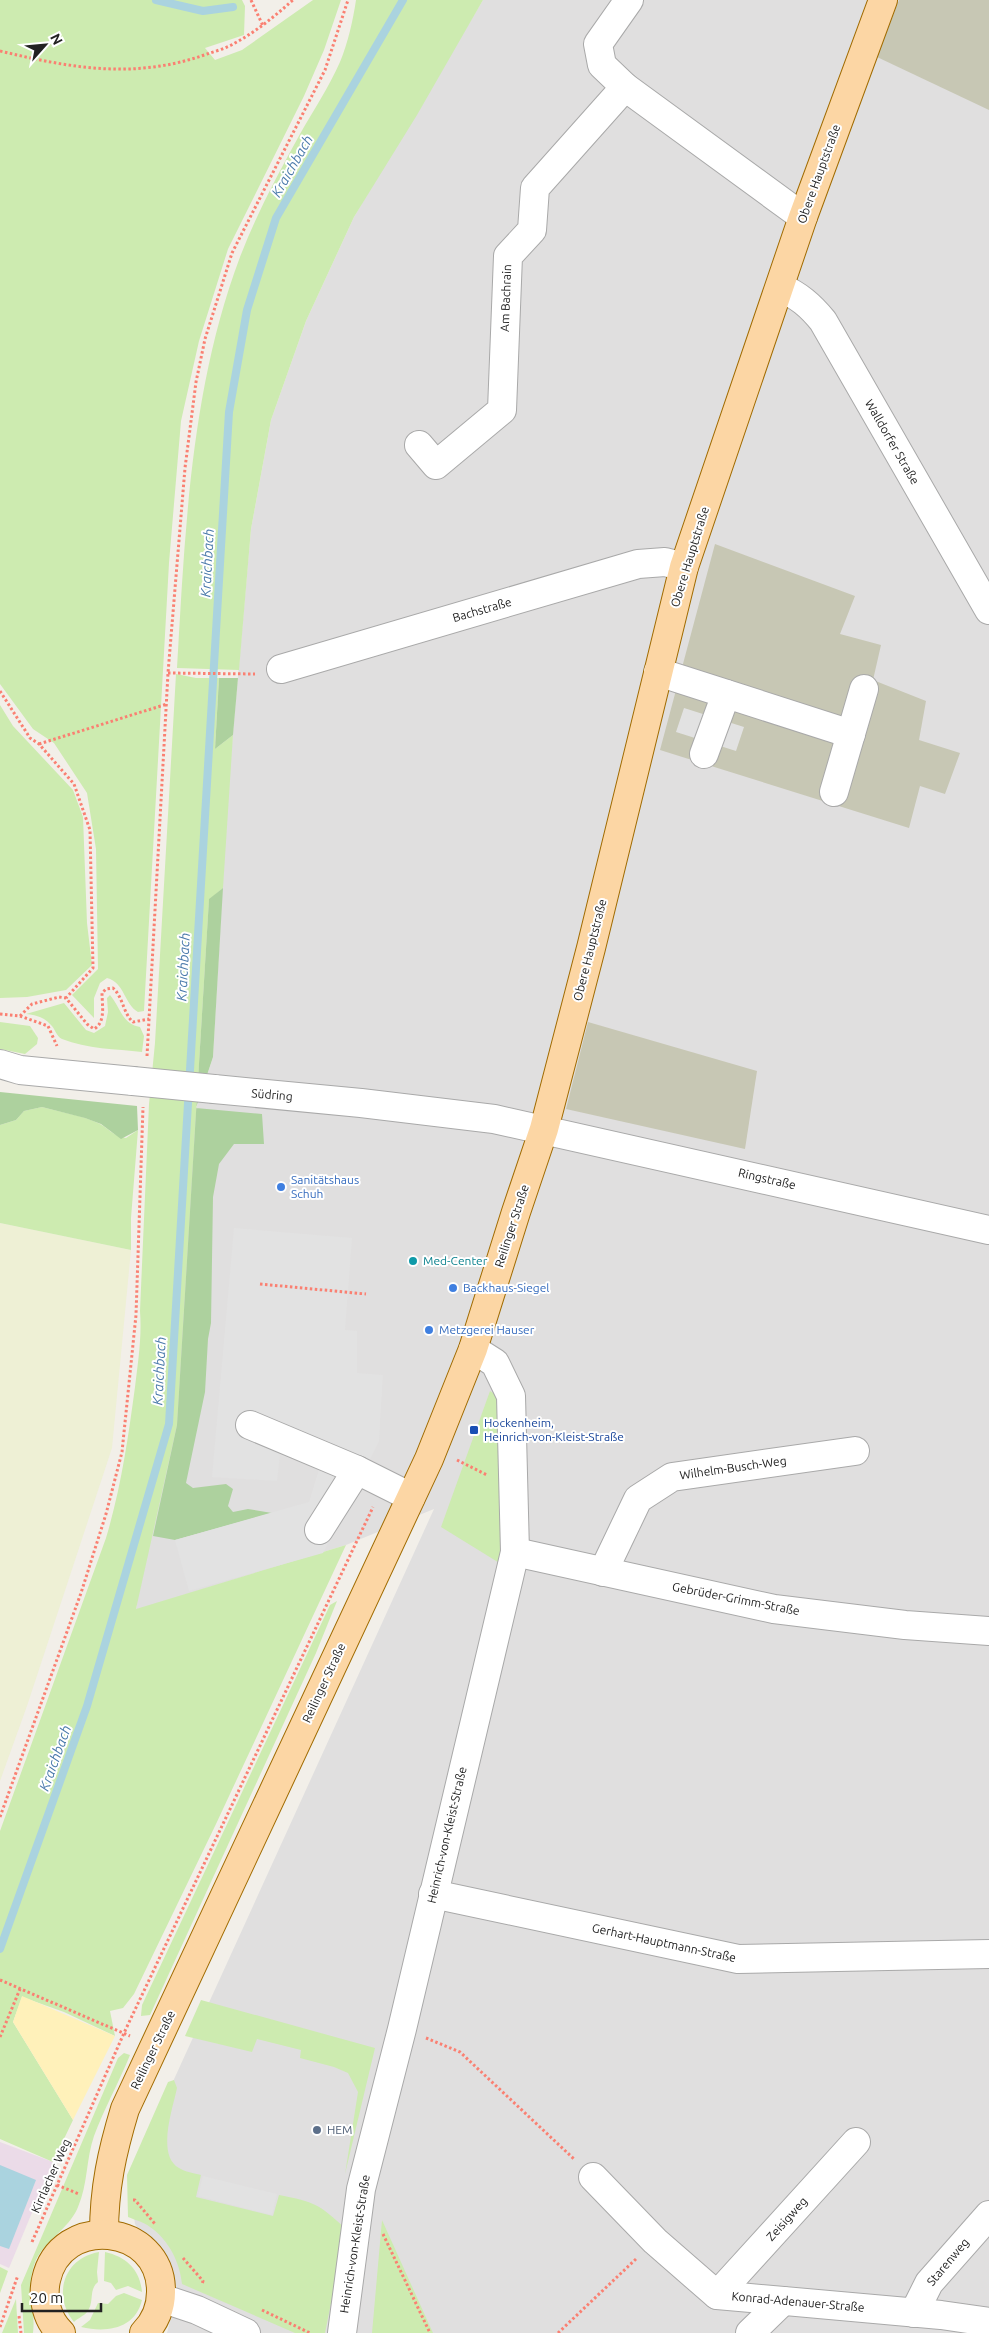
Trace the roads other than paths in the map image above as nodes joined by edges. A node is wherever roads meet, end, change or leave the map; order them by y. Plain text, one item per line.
1 (629, 0) edge
2 (883, 0) edge
3 (625, 87) junction
4 (803, 217) junction
5 (780, 287) junction
6 (419, 445) dead end
7 (684, 567) junction
8 (989, 610) edge
9 (281, 669) dead end
10 (658, 672) junction
11 (864, 689) dead end
12 (726, 694) junction
13 (851, 734) junction
14 (704, 754) dead end
15 (834, 792) dead end
16 (0, 1064) edge
17 (544, 1129) junction
18 (989, 1230) edge
19 (474, 1349) junction
20 (250, 1425) dead end
21 (855, 1451) dead end
22 (357, 1470) junction
23 (411, 1497) junction
24 (320, 1530) dead end
25 (515, 1552) junction
26 (603, 1572) junction
27 (989, 1631) edge
28 (433, 1894) junction
29 (989, 1954) edge
30 (856, 2142) dead end
31 (593, 2177) road end
32 (989, 2216) edge
33 (104, 2234) junction
34 (717, 2295) junction
35 (161, 2298) junction
36 (783, 2301) junction
37 (926, 2320) edge
38 (989, 2322) edge
39 (60, 2333) edge
40 (144, 2333) edge
41 (246, 2333) edge
42 (342, 2333) edge
43 (750, 2333) edge

1 - 3 street
2 - 4 main road, Obere Hauptstraße
3 - 4 street
3 - 6 street, Am Bachrain
4 - 5 main road, Obere Hauptstraße
5 - 7 main road, Obere Hauptstraße
5 - 8 street, Walldorfer Straße
7 - 9 street, Bachstraße
7 - 10 main road, Obere Hauptstraße
10 - 12 street
10 - 17 main road, Obere Hauptstraße
11 - 13 street
12 - 13 street
12 - 14 street
13 - 15 street
16 - 17 street, Südring, bridge
17 - 18 street, Ringstraße
17 - 19 main road, Reilinger Straße
19 - 23 main road, Reilinger Straße
19 - 25 street, Heinrich-von-Kleist-Straße
20 - 22 street
21 - 26 street, Wilhelm-Busch-Weg
22 - 23 street
22 - 24 street
23 - 33 main road, Reilinger Straße
25 - 26 street, Gebrüder-Grimm-Straße
25 - 28 street, Heinrich-von-Kleist-Straße
26 - 27 street, Gebrüder-Grimm-Straße
28 - 29 street, Gerhart-Hauptmann-Straße
28 - 42 street, Heinrich-von-Kleist-Straße
30 - 34 street, Zeisigweg
31 - 34 street, Konrad-Adenauer-Straße
32 - 37 street, Starenweg
33 - 35 main road
33 - 39 main road
34 - 36 street, Konrad-Adenauer-Straße
35 - 40 main road
35 - 41 street
36 - 37 street, Konrad-Adenauer-Straße
36 - 43 street
37 - 38 street, Konrad-Adenauer-Straße

